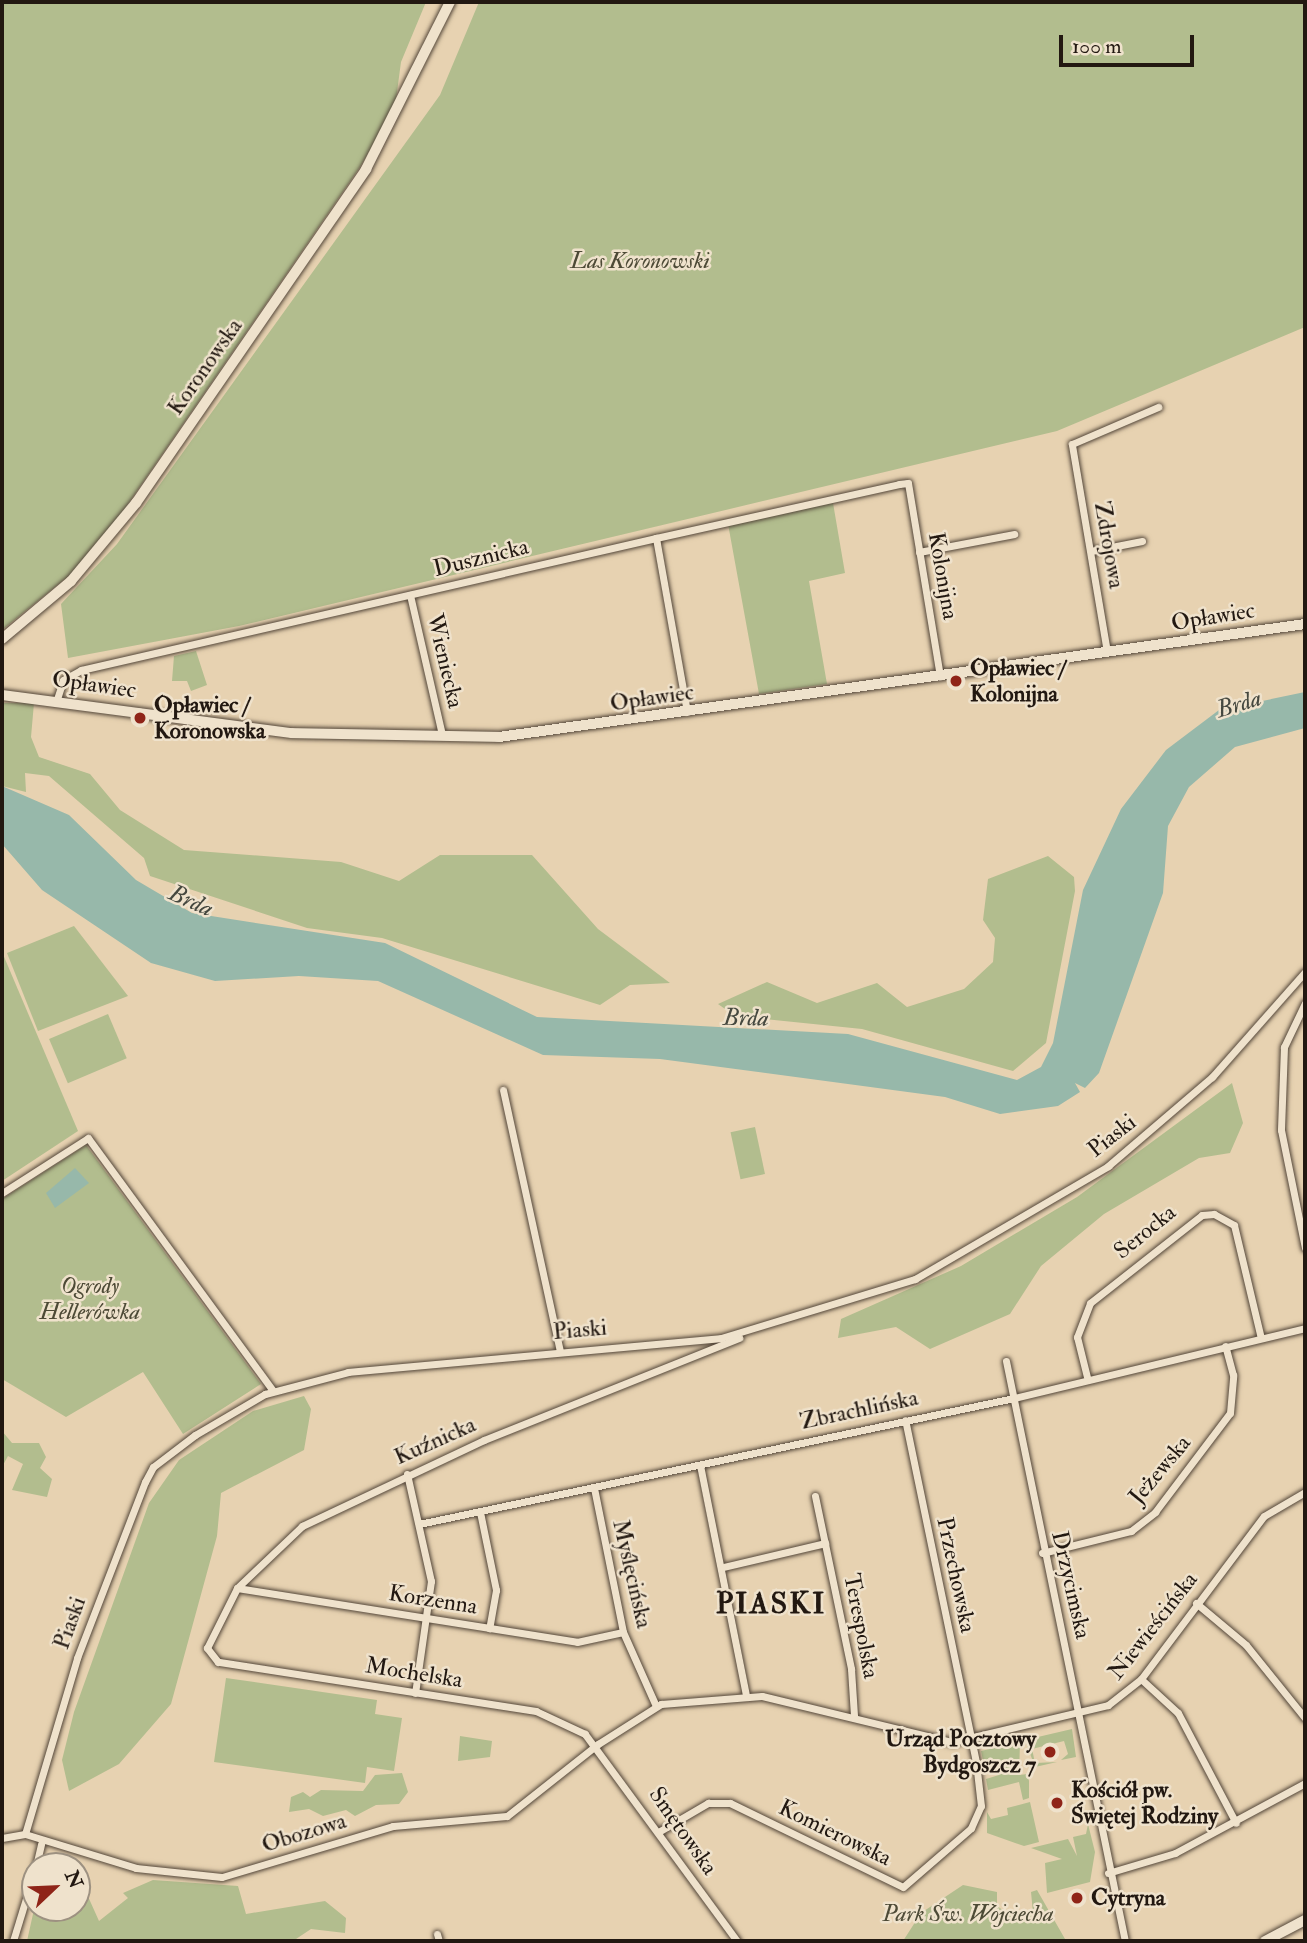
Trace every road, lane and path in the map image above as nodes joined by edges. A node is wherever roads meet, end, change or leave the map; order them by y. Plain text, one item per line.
1 (450, 2) edge
2 (1158, 407) dead end
3 (908, 483) joint
4 (1014, 534) dead end
5 (656, 538) junction
6 (1142, 541) dead end
7 (1091, 551) junction
8 (919, 552) junction
9 (410, 595) junction
10 (1305, 624) edge
11 (2, 639) edge
12 (1107, 652) junction
13 (940, 676) junction
14 (2, 695) edge
15 (57, 699) junction
16 (687, 712) junction
17 (442, 736) junction
18 (1305, 972) edge
19 (1305, 1003) edge
20 (503, 1090) dead end
21 (2, 1193) edge
22 (1305, 1248) edge
23 (1305, 1328) edge
24 (752, 1332) junction
25 (1261, 1338) junction
26 (1225, 1346) junction
27 (560, 1351) junction
28 (1006, 1361) dead end
29 (1087, 1377) junction
30 (273, 1391) junction
31 (1014, 1398) junction
32 (905, 1420) junction
33 (701, 1465) junction
34 (407, 1474) junction
35 (594, 1488) junction
36 (1305, 1492) edge
37 (815, 1496) dead end
38 (480, 1512) junction
39 (419, 1524) junction
40 (825, 1543) junction
41 (1042, 1553) junction
42 (723, 1567) junction
43 (237, 1588) junction
44 (1196, 1603) junction
45 (427, 1619) junction
46 (489, 1628) junction
47 (623, 1632) junction
48 (218, 1662) joint
49 (1141, 1679) junction
50 (415, 1693) junction
51 (746, 1696) junction
52 (656, 1706) junction
53 (1078, 1713) junction
54 (854, 1716) junction
55 (1305, 1718) edge
56 (971, 1737) junction
57 (598, 1744) junction
58 (1305, 1783) edge
59 (1236, 1823) junction
60 (660, 1831) junction
61 (25, 1834) junction
62 (2, 1838) edge
63 (41, 1844) junction
64 (39, 1852) edge
65 (1108, 1873) junction
66 (21, 1914) edge
67 (1305, 1920) edge
68 (13, 1941) edge
69 (737, 1941) edge
70 (1125, 1941) edge
71 (1265, 1941) edge

1 - 11 main road, Koronowska
2 - 7 street, Zdrojowa
3 - 5 street, Dusznicka
3 - 8 street, Kolonijna
4 - 8 street
5 - 9 street, Dusznicka
5 - 16 street
6 - 7 street
7 - 12 street, Zdrojowa
8 - 13 street, Kolonijna
9 - 15 street, Dusznicka
9 - 17 street, Wieniecka
10 - 12 street, Opławiec
12 - 13 street, Opławiec
13 - 16 street, Opławiec
14 - 15 street, Opławiec
15 - 17 street, Opławiec
16 - 17 street, Opławiec
18 - 24 street, Piaski
19 - 22 street
20 - 27 street
21 - 30 street
23 - 25 street, Zbrachlińska
24 - 27 street, Piaski
24 - 34 street, Kuźnicka
25 - 26 street, Zbrachlińska
25 - 29 street, Serocka
26 - 29 street, Zbrachlińska
26 - 41 street, Jeżewska
27 - 30 street, Piaski
28 - 31 street, Drzycimska
29 - 31 street, Zbrachlińska
30 - 61 street, Piaski
31 - 32 street, Zbrachlińska
31 - 41 street, Drzycimska
32 - 33 street, Zbrachlińska
32 - 56 street, Przechowska
33 - 35 street, Zbrachlińska
33 - 42 street
34 - 39 street
34 - 43 street, Kuźnicka
35 - 38 street, Zbrachlińska
35 - 47 street, Myślęcińska
36 - 44 street, Niewieścińska
37 - 40 street, Terespolska
38 - 39 street, Zbrachlińska
38 - 46 street
39 - 45 street
40 - 42 street
40 - 54 street, Terespolska
41 - 53 street, Drzycimska
42 - 51 street
43 - 45 street, Korzenna
43 - 48 street, Kuźnicka
44 - 49 street, Niewieścińska
44 - 55 street
45 - 46 street, Korzenna
45 - 50 street
46 - 47 street, Korzenna
47 - 52 street, Myślęcińska
48 - 50 street, Mochelska
49 - 53 street, Niewieścińska
49 - 59 street
50 - 57 street, Mochelska
51 - 52 street, Niewieścińska
51 - 54 street, Niewieścińska
52 - 57 street, Niewieścińska
53 - 56 street, Niewieścińska
53 - 65 street, Drzycimska
54 - 56 street, Niewieścińska
56 - 60 street, Komierowska
57 - 60 street, Smętowska
57 - 63 street, Obozowa
58 - 59 street
59 - 65 street
60 - 69 street, Smętowska
61 - 62 street
61 - 63 street, Obozowa
63 - 64 street
65 - 70 street, Drzycimska
66 - 68 street
67 - 71 street

